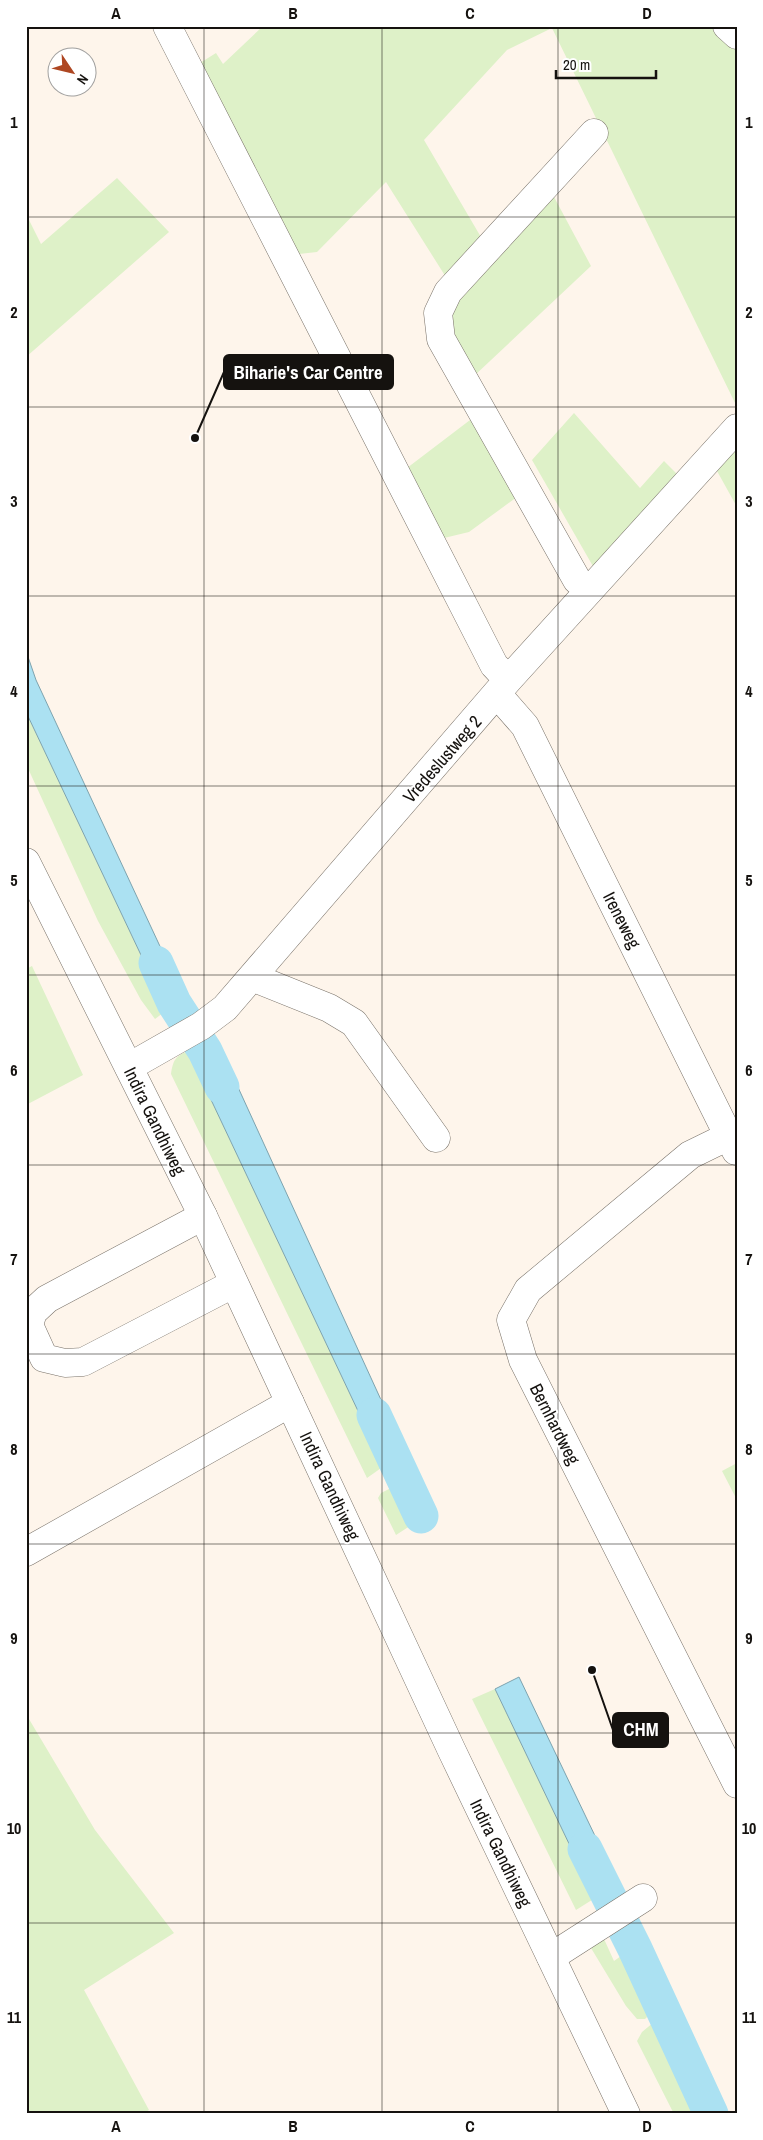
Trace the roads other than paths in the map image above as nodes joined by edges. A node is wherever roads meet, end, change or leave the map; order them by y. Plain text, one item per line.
1 (167, 26) edge
2 (727, 26) edge
3 (737, 35) edge
4 (594, 133) dead end
5 (737, 428) edge
6 (589, 591) junction
7 (503, 687) junction
8 (26, 862) edge
9 (252, 977) junction
10 (129, 1067) junction
11 (436, 1138) dead end
12 (734, 1140) edge
13 (203, 1216) junction
14 (233, 1284) junction
15 (290, 1403) junction
16 (26, 1552) edge
17 (737, 1784) edge
18 (643, 1898) dead end
19 (550, 1957) junction
20 (626, 2114) edge

1 - 7 street, Ireneweg
2 - 3 street
4 - 6 street
5 - 6 street, Vredeslustweg 2
6 - 7 street, Vredeslustweg 2
7 - 9 street, Vredeslustweg 2
7 - 12 street, Ireneweg
8 - 10 street, Indira Gandhiweg
9 - 10 street, Vredeslustweg 2
9 - 11 street
10 - 13 street, Indira Gandhiweg
12 - 17 street, Bernhardweg
13 - 14 street, Indira Gandhiweg
13 - 14 street
14 - 15 street, Indira Gandhiweg
15 - 16 street
15 - 19 street, Indira Gandhiweg
18 - 19 street
19 - 20 street, Indira Gandhiweg

